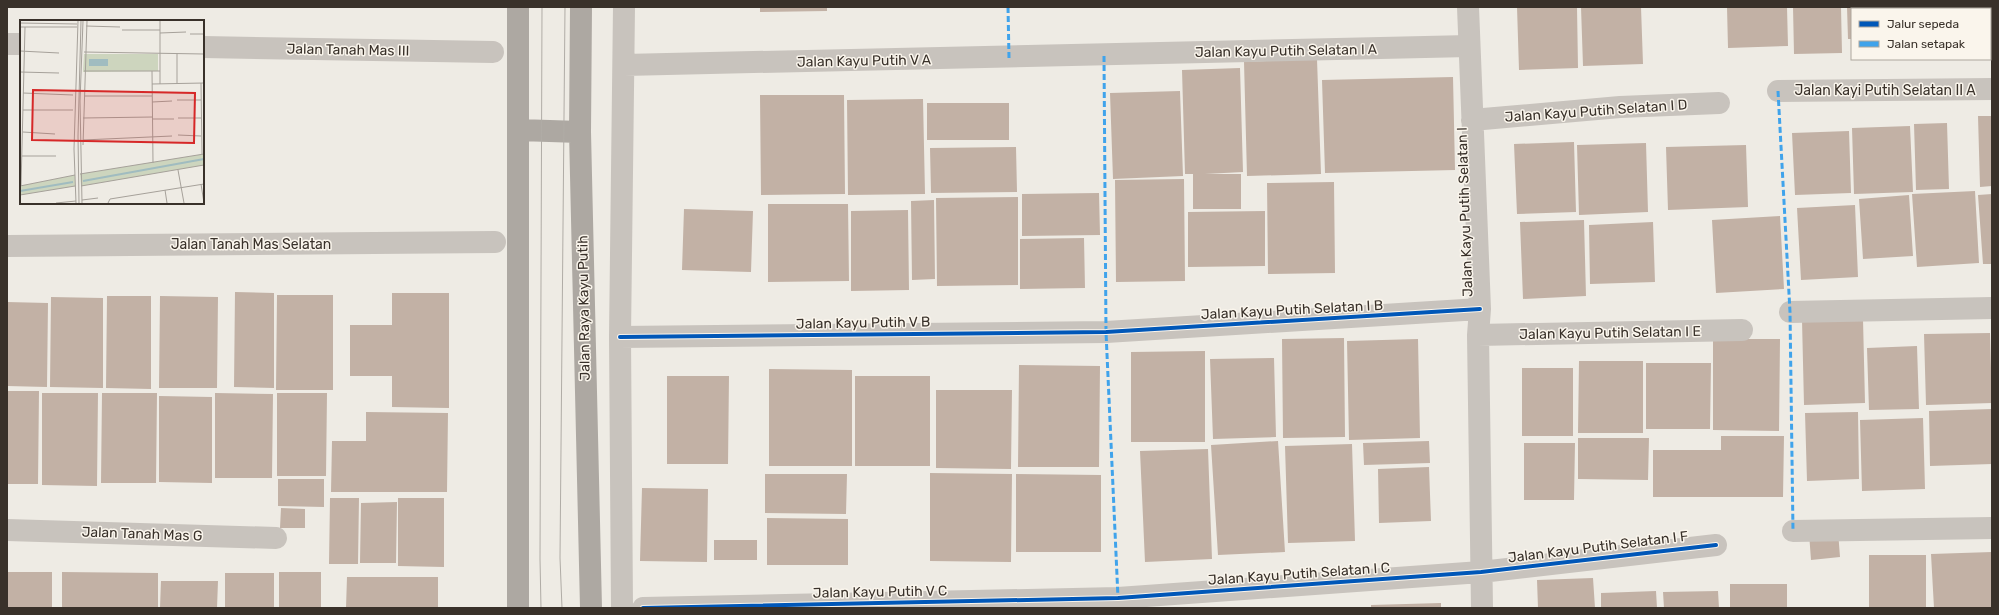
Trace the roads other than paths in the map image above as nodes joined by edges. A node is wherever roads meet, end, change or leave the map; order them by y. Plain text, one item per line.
1 (518, 7) edge
2 (581, 7) edge
3 (624, 7) edge
4 (1468, 7) edge
5 (7, 44) edge
6 (20, 44) edge
7 (1469, 46) junction
8 (204, 47) edge
9 (493, 52) dead end
10 (1104, 56) joint
11 (624, 65) junction
12 (1992, 89) edge
13 (1778, 91) dead end
14 (1719, 103) dead end
15 (1472, 120) junction
16 (519, 130) junction
17 (580, 132) junction
18 (495, 242) dead end
19 (7, 246) edge
20 (1992, 308) edge
21 (1480, 309) junction
22 (1790, 312) dead end
23 (1742, 330) dead end
24 (1106, 332) joint
25 (1478, 335) junction
26 (620, 337) junction
27 (1992, 528) edge
28 (7, 530) edge
29 (1792, 531) dead end
30 (276, 538) dead end
31 (1716, 545) dead end
32 (1481, 572) junction
33 (1118, 598) joint
34 (518, 608) edge
35 (591, 608) edge
36 (622, 608) edge
37 (643, 608) edge
38 (1482, 608) edge

1 - 16 main road
2 - 17 main road, Jalan Raya Kayu Putih
3 - 11 street
4 - 7 street, Jalan Kayu Putih Selatan I
5 - 6 street
7 - 10 street, Jalan Kayu Putih Selatan I A
7 - 15 street, Jalan Kayu Putih Selatan I
8 - 9 street, Jalan Tanah Mas III
10 - 11 street, Jalan Kayu Putih V A
11 - 26 street
12 - 13 street, Jalan Kayi Putih Selatan II A
14 - 15 street, Jalan Kayu Putih Selatan I D
15 - 21 street, Jalan Kayu Putih Selatan I
16 - 17 main road
16 - 34 main road
17 - 35 main road, Jalan Raya Kayu Putih
18 - 19 street, Jalan Tanah Mas Selatan
20 - 22 street
21 - 24 street, Jalan Kayu Putih Selatan I B
21 - 25 street, Jalan Kayu Putih Selatan I
23 - 25 street, Jalan Kayu Putih Selatan I E
24 - 26 street, Jalan Kayu Putih V B
25 - 32 street, Jalan Kayu Putih Selatan I
26 - 36 street
27 - 29 street
28 - 30 street, Jalan Tanah Mas G
31 - 32 street, Jalan Kayu Putih Selatan I F
32 - 33 street, Jalan Kayu Putih Selatan I C
32 - 38 street, Jalan Kayu Putih Selatan I
33 - 37 street, Jalan Kayu Putih V C

